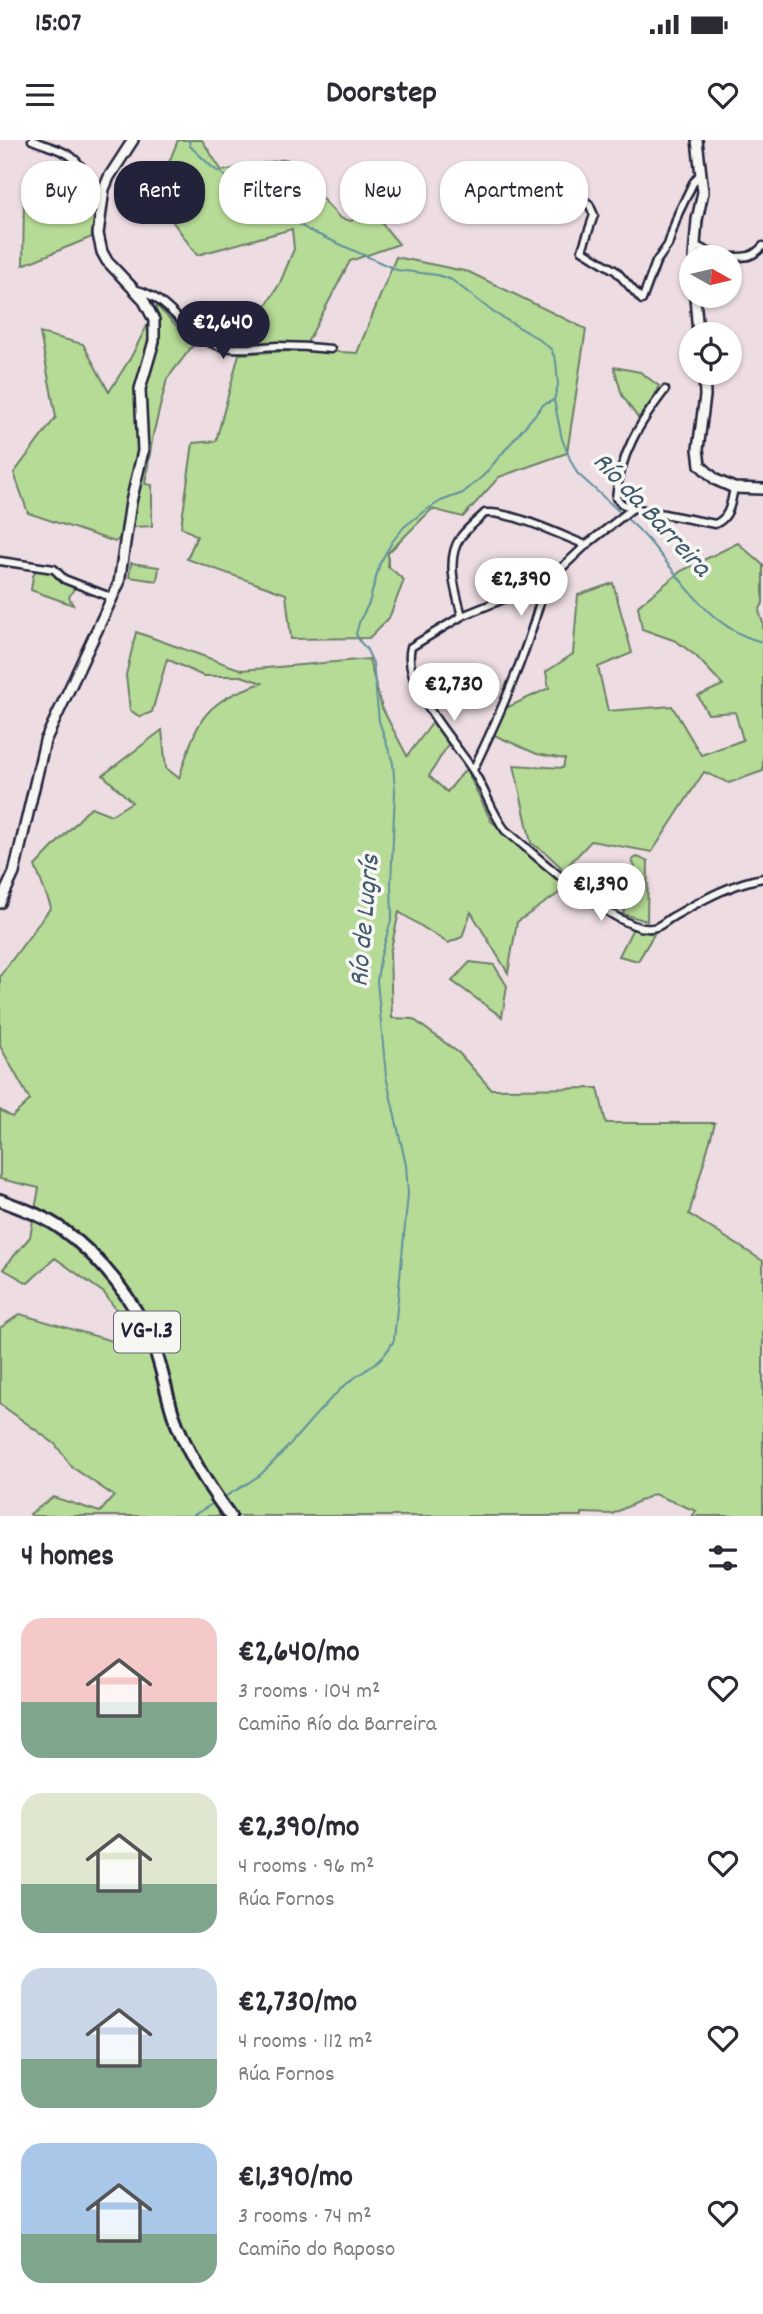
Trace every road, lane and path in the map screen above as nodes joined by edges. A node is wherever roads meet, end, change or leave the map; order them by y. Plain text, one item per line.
1 (32, 140) edge
2 (132, 140) edge
3 (697, 140) edge
4 (79, 161) edge
5 (702, 173) junction
6 (588, 203) edge
7 (100, 210) edge
8 (99, 224) edge
9 (694, 245) edge
10 (763, 246) edge
11 (756, 254) junction
12 (742, 257) edge
13 (763, 260) edge
14 (135, 290) junction
15 (331, 349) dead end
16 (705, 385) edge
17 (665, 390) dead end
18 (734, 488) junction
19 (763, 489) edge
20 (633, 508) junction
21 (586, 545) junction
22 (0, 561) edge
23 (535, 593) junction
24 (113, 598) junction
25 (462, 616) junction
26 (473, 770) junction
27 (763, 878) edge
28 (0, 903) edge
29 (0, 1200) edge
30 (230, 1516) edge

1 - 4 street
2 - 7 street
3 - 5 street
5 - 6 street
5 - 9 street
8 - 14 street
10 - 11 street
11 - 12 street
11 - 13 street
14 - 15 street
14 - 24 street
16 - 18 street
17 - 20 street
18 - 19 street
18 - 20 street
20 - 21 street
21 - 23 street
21 - 25 street
22 - 24 street
23 - 25 street
23 - 26 street
24 - 28 street
25 - 26 street
26 - 27 street
29 - 30 highway, VG-1.3

